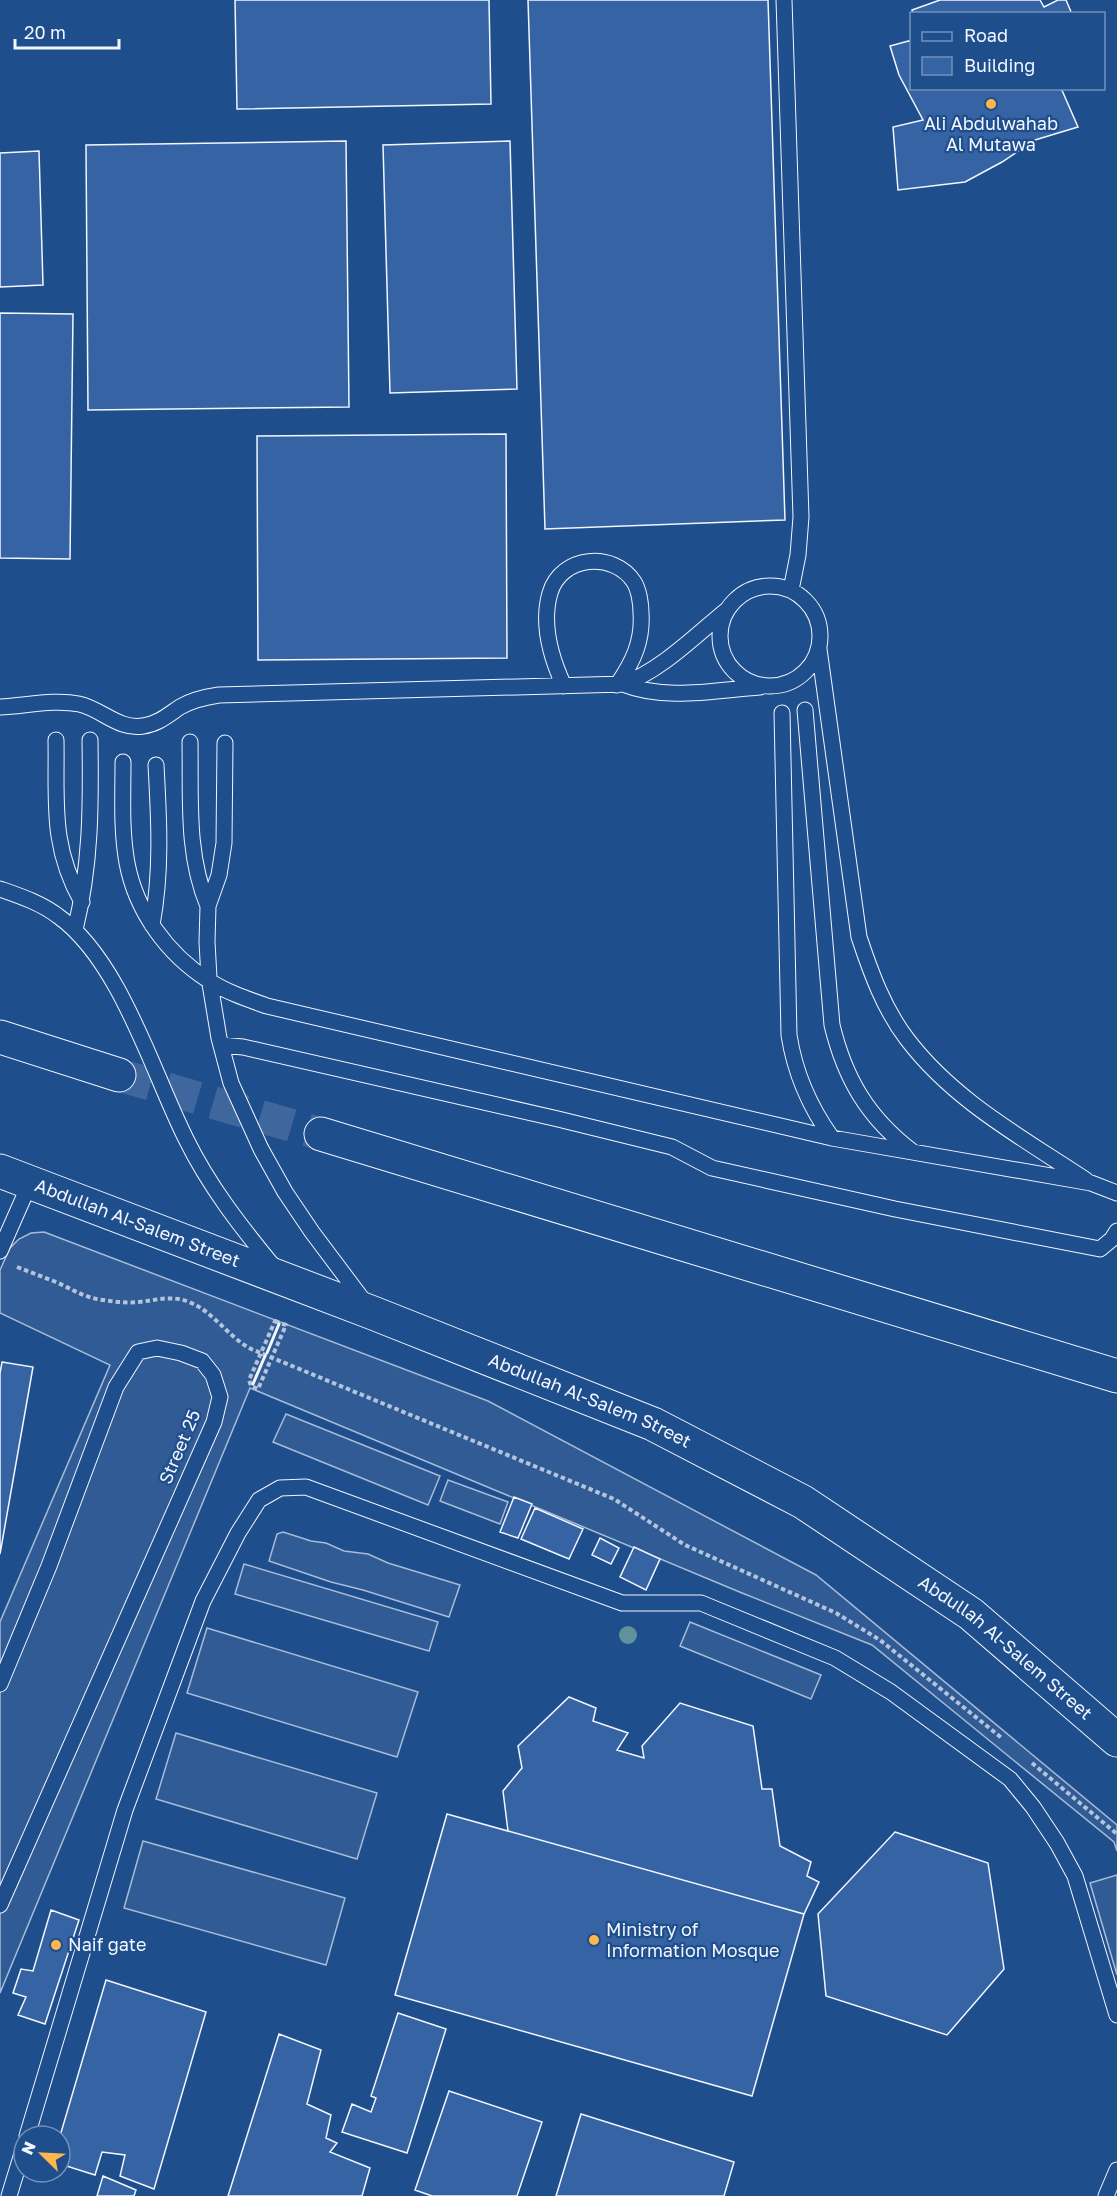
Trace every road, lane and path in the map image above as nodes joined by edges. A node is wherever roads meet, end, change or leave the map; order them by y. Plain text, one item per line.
1 (784, 0) edge
2 (791, 590) junction
3 (729, 608) junction
4 (819, 649) junction
5 (620, 685) junction
6 (564, 686) junction
7 (766, 686) junction
8 (3, 703) edge
9 (805, 710) dead end
10 (782, 713) dead end
11 (56, 740) dead end
12 (90, 740) dead end
13 (190, 742) dead end
14 (225, 743) dead end
15 (123, 762) dead end
16 (156, 765) dead end
17 (0, 889) edge
18 (82, 902) junction
19 (208, 906) junction
20 (152, 925) junction
21 (75, 930) junction
22 (209, 981) junction
23 (0, 1037) edge
24 (221, 1045) junction
25 (119, 1075) tunnel mouth
26 (321, 1134) tunnel mouth
27 (832, 1138) junction
28 (915, 1154) junction
29 (15, 1177) edge
30 (1091, 1183) junction
31 (1117, 1193) edge
32 (1117, 1231) edge
33 (0, 1251) edge
34 (14, 1266) dead end
35 (284, 1280) junction
36 (373, 1313) junction
37 (261, 1353) junction
38 (272, 1358) junction
39 (1117, 1376) edge
40 (0, 1684) edge
41 (1003, 1739) dead end
42 (1117, 1740) edge
43 (1030, 1761) dead end
44 (1117, 1834) edge
45 (0, 1905) edge
46 (1117, 2015) edge
47 (31, 2124) edge
48 (1117, 2170) edge
49 (1106, 2196) edge

1 - 2 lane
2 - 3 lane
2 - 4 lane
3 - 5 lane
3 - 7 lane
4 - 7 lane
4 - 30 lane
5 - 6 lane
5 - 6 lane
5 - 7 lane
6 - 8 lane
9 - 28 lane
10 - 27 lane
11 - 18 lane
12 - 18 lane
13 - 19 lane
14 - 19 lane
15 - 20 lane
16 - 20 lane
17 - 21 lane
18 - 21 lane
19 - 22 lane
20 - 22 lane
21 - 35 lane
22 - 24 lane
22 - 27 lane
23 - 25 main road
24 - 32 lane
24 - 36 lane
26 - 39 main road
27 - 28 lane
28 - 30 lane
29 - 33 lane
29 - 35 main road, Abdullah Al-Salem Street
30 - 31 lane
34 - 37 path
35 - 36 main road, Abdullah Al-Salem Street
36 - 42 main road, Abdullah Al-Salem Street
37 - 38 path
37 - 38 path
37 - 38 path
38 - 41 path
40 - 45 lane, Street 25
43 - 44 path
46 - 47 lane
48 - 49 lane

